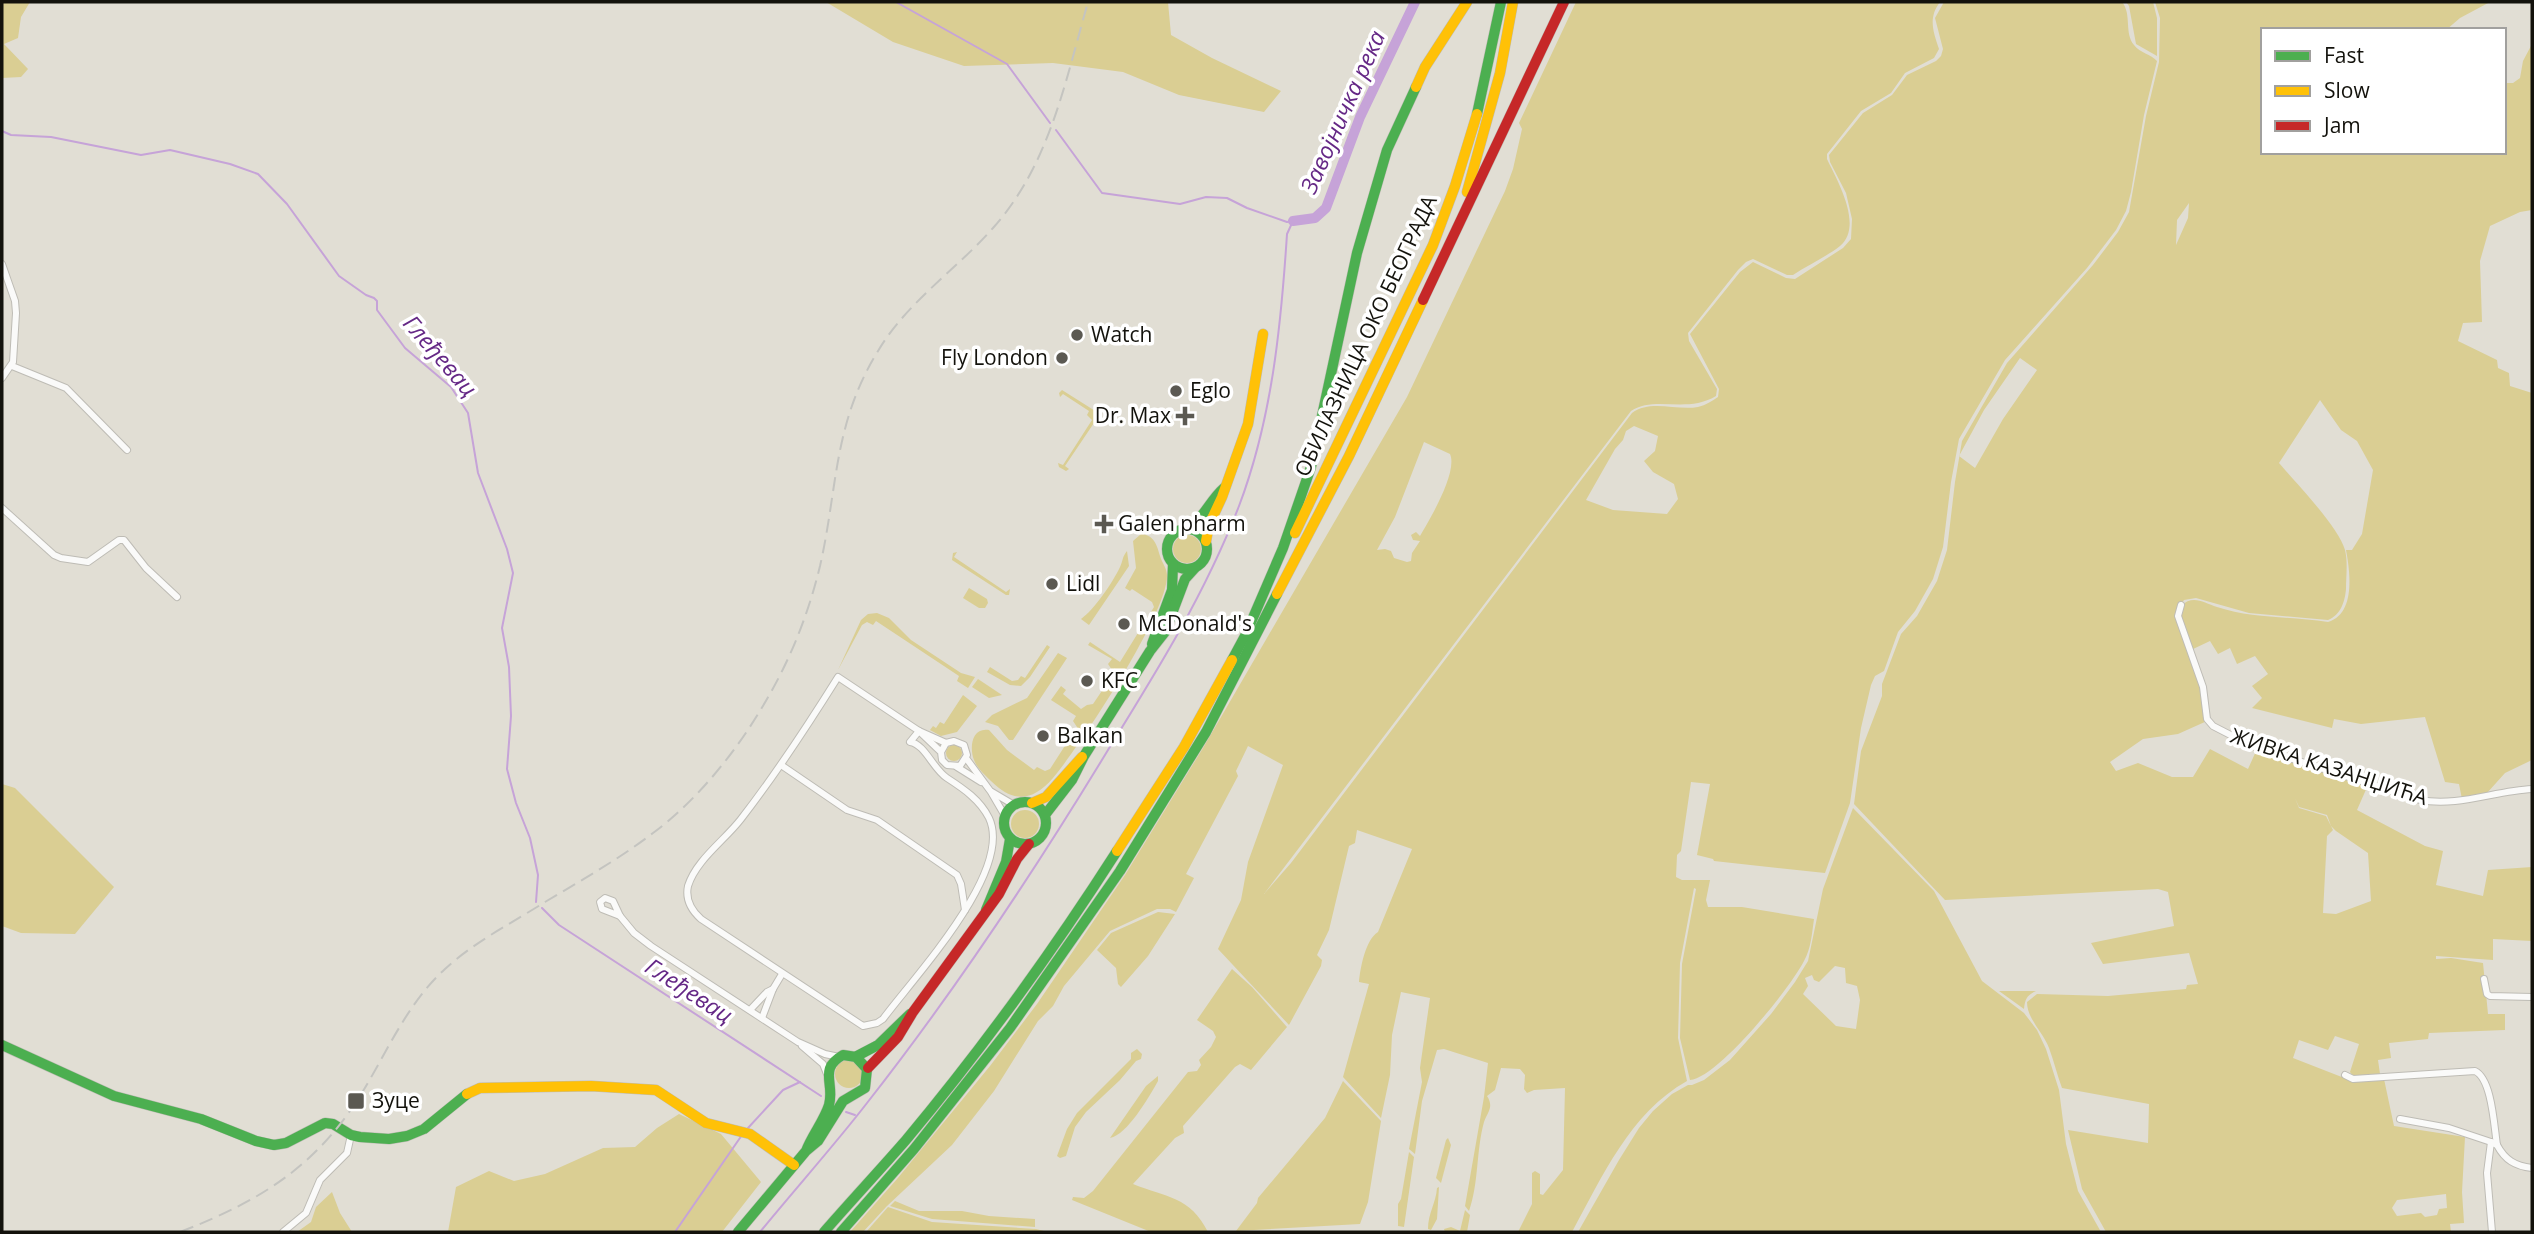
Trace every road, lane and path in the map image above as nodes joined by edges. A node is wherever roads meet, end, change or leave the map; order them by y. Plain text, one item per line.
1 (1466, 2) edge
2 (1501, 2) edge
3 (1513, 2) edge
4 (1564, 2) edge
5 (1452, 237) junction
6 (2, 264) edge
7 (1263, 334) dead end
8 (12, 366) junction
9 (2, 378) edge
10 (127, 450) dead end
11 (1224, 488) junction
12 (2, 508) edge
13 (1188, 529) junction
14 (1206, 541) junction
15 (1173, 564) junction
16 (1195, 568) junction
17 (177, 597) dead end
18 (2181, 605) dead end
19 (1246, 634) junction
20 (1150, 652) junction
21 (919, 731) junction
22 (946, 743) junction
23 (941, 752) junction
24 (1084, 756) junction
25 (966, 758) junction
26 (780, 765) junction
27 (957, 767) junction
28 (983, 783) junction
29 (2532, 789) edge
30 (992, 792) junction
31 (1032, 803) junction
32 (1014, 805) junction
33 (1045, 815) junction
34 (1005, 816) junction
35 (1010, 839) junction
36 (1029, 845) junction
37 (965, 910) junction
38 (986, 910) junction
39 (620, 916) dead end
40 (782, 974) junction
41 (2484, 979) dead end
42 (773, 989) junction
43 (2532, 997) edge
44 (750, 1010) junction
45 (913, 1012) junction
46 (762, 1018) junction
47 (798, 1042) junction
48 (2, 1045) edge
49 (839, 1056) junction
50 (857, 1056) junction
51 (868, 1068) junction
52 (828, 1074) junction
53 (2345, 1075) dead end
54 (830, 1085) junction
55 (852, 1096) junction
56 (2400, 1119) dead end
57 (351, 1135) junction
58 (2494, 1143) junction
59 (806, 1151) junction
60 (794, 1165) junction
61 (2532, 1168) edge
62 (842, 1231) edge
63 (283, 1232) edge
64 (738, 1232) edge
65 (824, 1232) edge
66 (2493, 1232) edge

1 - 19 main road
2 - 19 main road, ОБИЛАЗНИЦА ОКО БЕОГРАДА
3 - 5 main road, ОБИЛАЗНИЦА ОКО БЕОГРАДА
4 - 5 main road
5 - 62 main road
6 - 8 street
7 - 11 main road
8 - 9 street
8 - 10 street
11 - 13 main road
11 - 14 main road
12 - 17 street
13 - 14 main road
13 - 15 main road
14 - 16 main road
15 - 16 main road
15 - 20 main road
16 - 20 main road
18 - 29 street, ЖИВКА КАЗАНЏИЋА
19 - 65 main road
20 - 24 main road
21 - 22 street
21 - 23 street
21 - 26 street
21 - 37 street
22 - 23 street
22 - 25 street
23 - 27 street
24 - 31 main road
24 - 33 main road
25 - 27 street
25 - 28 street
26 - 37 street
26 - 40 street
27 - 28 street
28 - 30 street
30 - 32 street
30 - 34 street
31 - 32 main road
31 - 33 main road
32 - 34 main road
33 - 36 main road
34 - 35 main road
35 - 36 main road
35 - 38 main road
36 - 38 main road
37 - 40 street
38 - 45 main road
39 - 44 street
40 - 42 street
41 - 43 street
42 - 44 street
42 - 46 street
44 - 46 street
45 - 50 main road
45 - 51 main road
46 - 47 street
47 - 49 street
47 - 52 street
48 - 57 main road
49 - 50 main road
49 - 52 main road
50 - 51 main road
51 - 55 main road
52 - 54 main road
53 - 58 street
54 - 55 main road
54 - 59 main road
55 - 59 main road
56 - 58 street
57 - 60 main road
57 - 63 street
58 - 61 street
58 - 66 street
59 - 60 main road
60 - 64 main road

